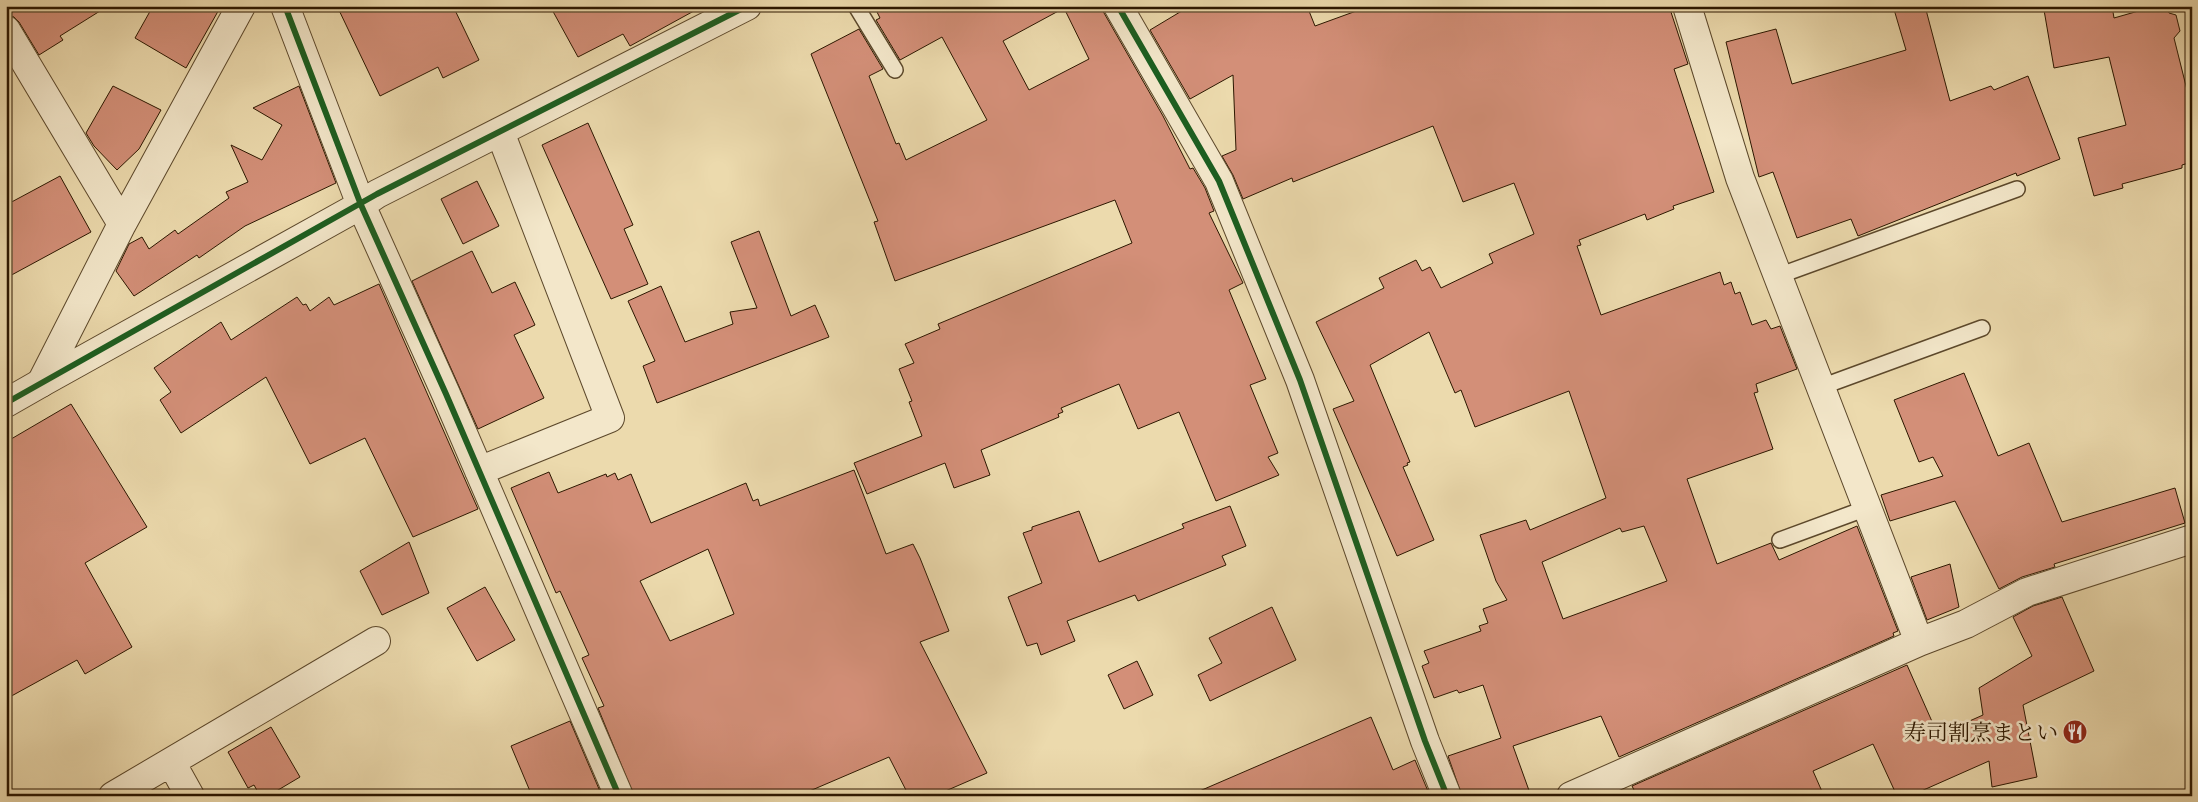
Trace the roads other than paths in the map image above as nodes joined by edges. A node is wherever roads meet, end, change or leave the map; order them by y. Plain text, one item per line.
1 (240, 6) edge
2 (285, 6) edge
3 (747, 6) edge
4 (856, 6) edge
5 (1118, 6) edge
6 (1687, 6) edge
7 (6, 30) edge
8 (895, 70) dead end
9 (500, 132) junction
10 (2018, 189) dead end
11 (361, 205) junction
12 (122, 224) junction
13 (1778, 276) junction
14 (1982, 328) dead end
15 (41, 383) junction
16 (1821, 387) junction
17 (6, 404) edge
18 (479, 471) junction
19 (1867, 508) junction
20 (2192, 539) edge
21 (1780, 540) dead end
22 (376, 641) dead end
23 (1919, 642) junction
24 (171, 762) junction
25 (113, 796) edge
26 (190, 796) edge
27 (619, 796) edge
28 (1447, 796) edge
29 (1571, 796) edge

1 - 12 street
2 - 11 street
3 - 9 street
4 - 8 lane
5 - 28 street
6 - 13 street
7 - 12 street
9 - 11 street
9 - 18 street
10 - 13 lane
11 - 15 street
11 - 18 street
12 - 15 street
13 - 16 street
14 - 16 lane
15 - 17 street
16 - 19 street
18 - 27 street
19 - 21 lane
19 - 23 street
20 - 23 street
22 - 24 street
23 - 29 street
24 - 25 street
24 - 26 street

